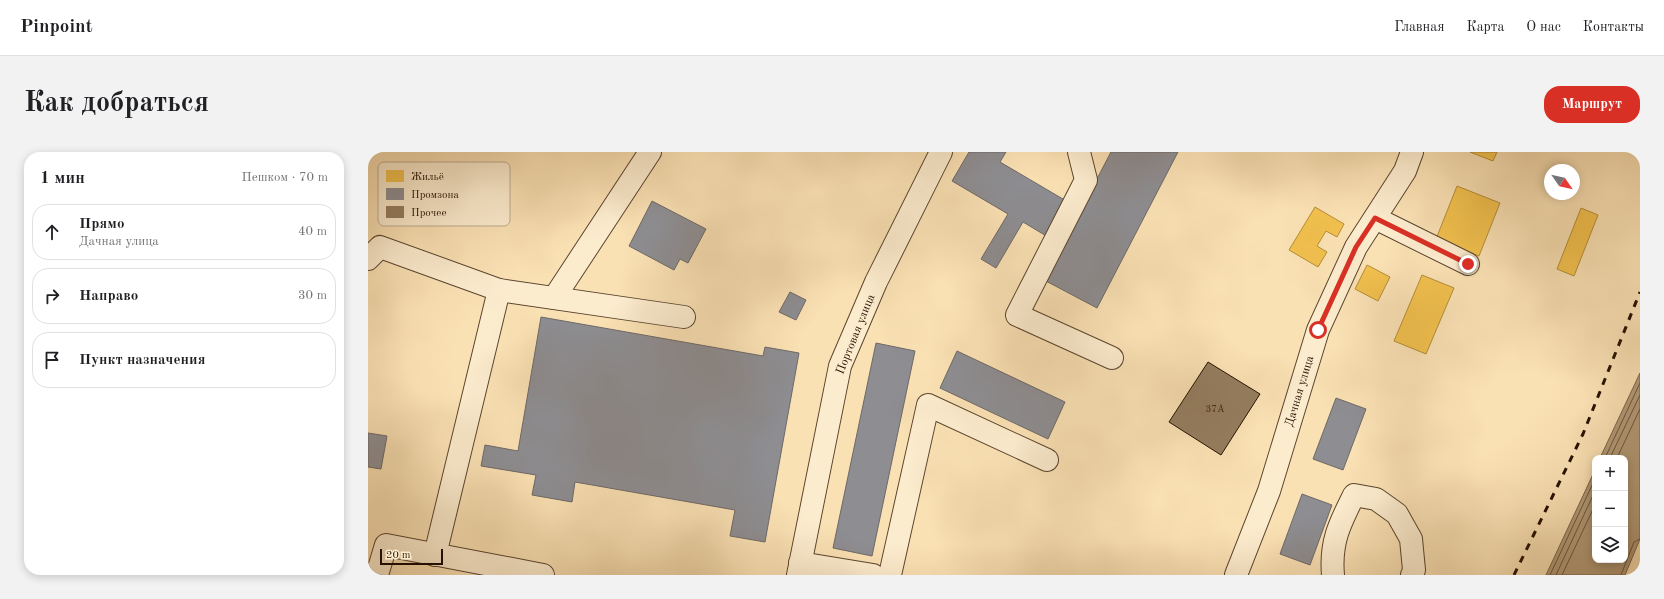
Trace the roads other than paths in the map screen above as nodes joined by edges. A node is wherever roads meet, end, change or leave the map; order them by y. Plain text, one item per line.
1 (650, 152) edge
2 (941, 152) edge
3 (1079, 152) edge
4 (1412, 152) edge
5 (1375, 218) junction
6 (368, 259) edge
7 (1468, 264) dead end
8 (499, 290) junction
9 (554, 298) junction
10 (684, 317) dead end
11 (1112, 358) dead end
12 (1047, 460) dead end
13 (435, 555) junction
14 (799, 569) edge
15 (377, 575) edge
16 (543, 575) edge
17 (873, 575) edge
18 (890, 575) edge
19 (1236, 575) edge
20 (1333, 575) edge
21 (1412, 575) edge

1 - 9 street
2 - 14 street, Портовая улица
3 - 11 street
4 - 5 street, Дачная улица
5 - 7 street
5 - 19 street, Дачная улица
6 - 8 street
8 - 9 street
8 - 13 street
9 - 10 street
12 - 18 street
13 - 15 street
13 - 16 street
14 - 17 street
20 - 21 street

